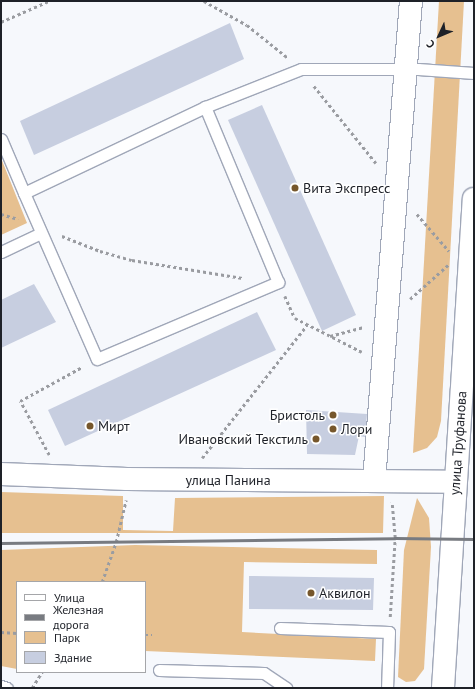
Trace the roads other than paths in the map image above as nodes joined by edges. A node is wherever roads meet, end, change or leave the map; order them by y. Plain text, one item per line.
1 (411, 1) edge
2 (406, 69) junction
3 (474, 73) edge
4 (205, 107) junction
5 (1, 139) edge
6 (24, 193) junction
7 (474, 199) edge
8 (40, 229) junction
9 (1, 252) edge
10 (470, 315) edge
11 (1, 474) edge
12 (382, 481) junction
13 (455, 482) junction
14 (280, 628) dead end
15 (159, 670) dead end
16 (1, 686) edge
17 (7, 688) edge
18 (286, 688) edge
19 (387, 688) edge
20 (443, 688) edge

1 - 2 street
2 - 3 lane
2 - 4 lane
2 - 12 street
4 - 6 lane
4 - 8 lane
5 - 6 lane
6 - 8 lane
7 - 10 street, улица Труфанова
8 - 9 lane
10 - 13 street, улица Труфанова
11 - 12 street, улица Панина
12 - 13 street, улица Панина
13 - 20 street, улица Труфанова
14 - 19 lane
15 - 18 lane
16 - 17 lane

